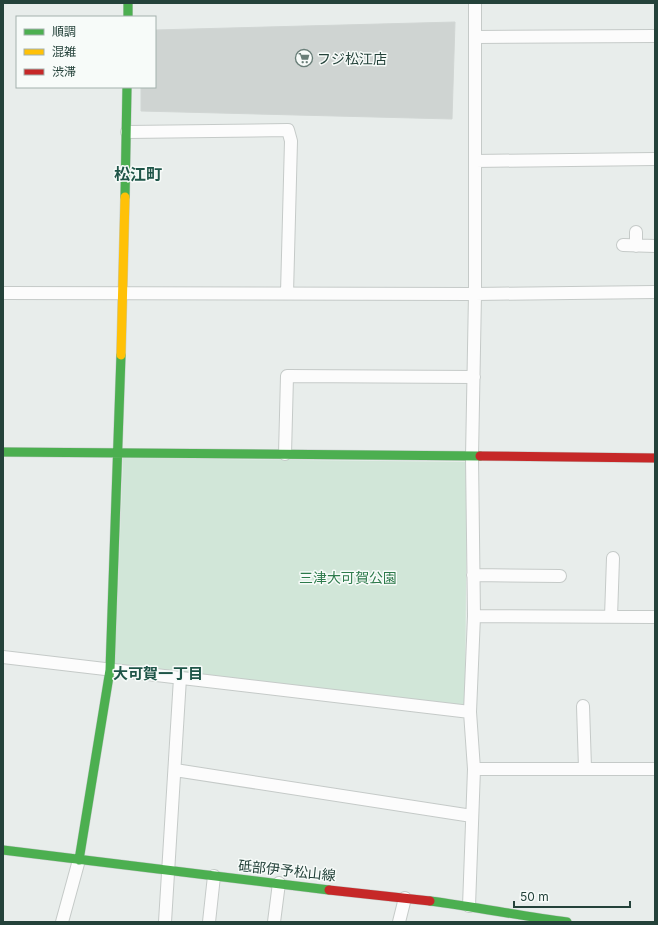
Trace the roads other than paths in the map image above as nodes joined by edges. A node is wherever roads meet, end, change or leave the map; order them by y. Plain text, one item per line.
1 (128, 3) edge
2 (475, 3) edge
3 (128, 16) edge
4 (655, 36) edge
5 (475, 37) junction
6 (127, 88) edge
7 (127, 132) junction
8 (655, 159) edge
9 (475, 161) junction
10 (636, 232) dead end
11 (622, 246) dead end
12 (636, 246) junction
13 (655, 246) edge
14 (655, 292) edge
15 (3, 293) edge
16 (123, 293) junction
17 (287, 293) junction
18 (475, 294) junction
19 (474, 376) junction
20 (3, 452) edge
21 (118, 452) junction
22 (285, 454) junction
23 (472, 457) junction
24 (655, 458) edge
25 (613, 558) dead end
26 (473, 575) junction
27 (560, 576) dead end
28 (474, 616) junction
29 (611, 616) junction
30 (655, 617) edge
31 (3, 657) edge
32 (110, 670) junction
33 (180, 678) junction
34 (583, 706) dead end
35 (470, 712) junction
36 (585, 768) junction
37 (474, 769) junction
38 (655, 769) edge
39 (175, 770) junction
40 (472, 816) junction
41 (3, 850) edge
42 (79, 860) junction
43 (169, 871) junction
44 (214, 876) junction
45 (279, 883) junction
46 (405, 898) junction
47 (469, 906) junction
48 (528, 919) edge
49 (62, 922) edge
50 (164, 922) edge
51 (209, 922) edge
52 (274, 922) edge
53 (398, 922) edge
54 (567, 922) edge

1 - 3 street
2 - 5 street
4 - 5 street
5 - 9 street
6 - 7 street
7 - 16 street
7 - 17 street
8 - 9 street
9 - 18 street
10 - 12 street
11 - 12 street
12 - 13 street
14 - 18 street
15 - 16 street
16 - 17 street
16 - 21 street
17 - 18 street
18 - 19 street
19 - 22 street
19 - 23 street
20 - 21 street
21 - 22 street
21 - 32 street
22 - 23 street
23 - 24 street
23 - 26 street
25 - 29 street
26 - 27 street
26 - 28 street
28 - 29 street
28 - 35 street
29 - 30 street
31 - 32 street
32 - 33 street
32 - 42 street
33 - 35 street
33 - 39 street
34 - 36 street
35 - 37 street
36 - 37 street
36 - 38 street
37 - 40 street
39 - 40 street
39 - 43 street
40 - 47 street
41 - 42 street, 砥部伊予松山線
42 - 43 street, 砥部伊予松山線
42 - 49 street
43 - 44 street, 砥部伊予松山線
43 - 50 street
44 - 45 street, 砥部伊予松山線
44 - 51 street
45 - 46 street, 砥部伊予松山線
45 - 52 street
46 - 47 street, 砥部伊予松山線
46 - 53 street
47 - 48 street, 砥部伊予松山線
48 - 54 street, 砥部伊予松山線

